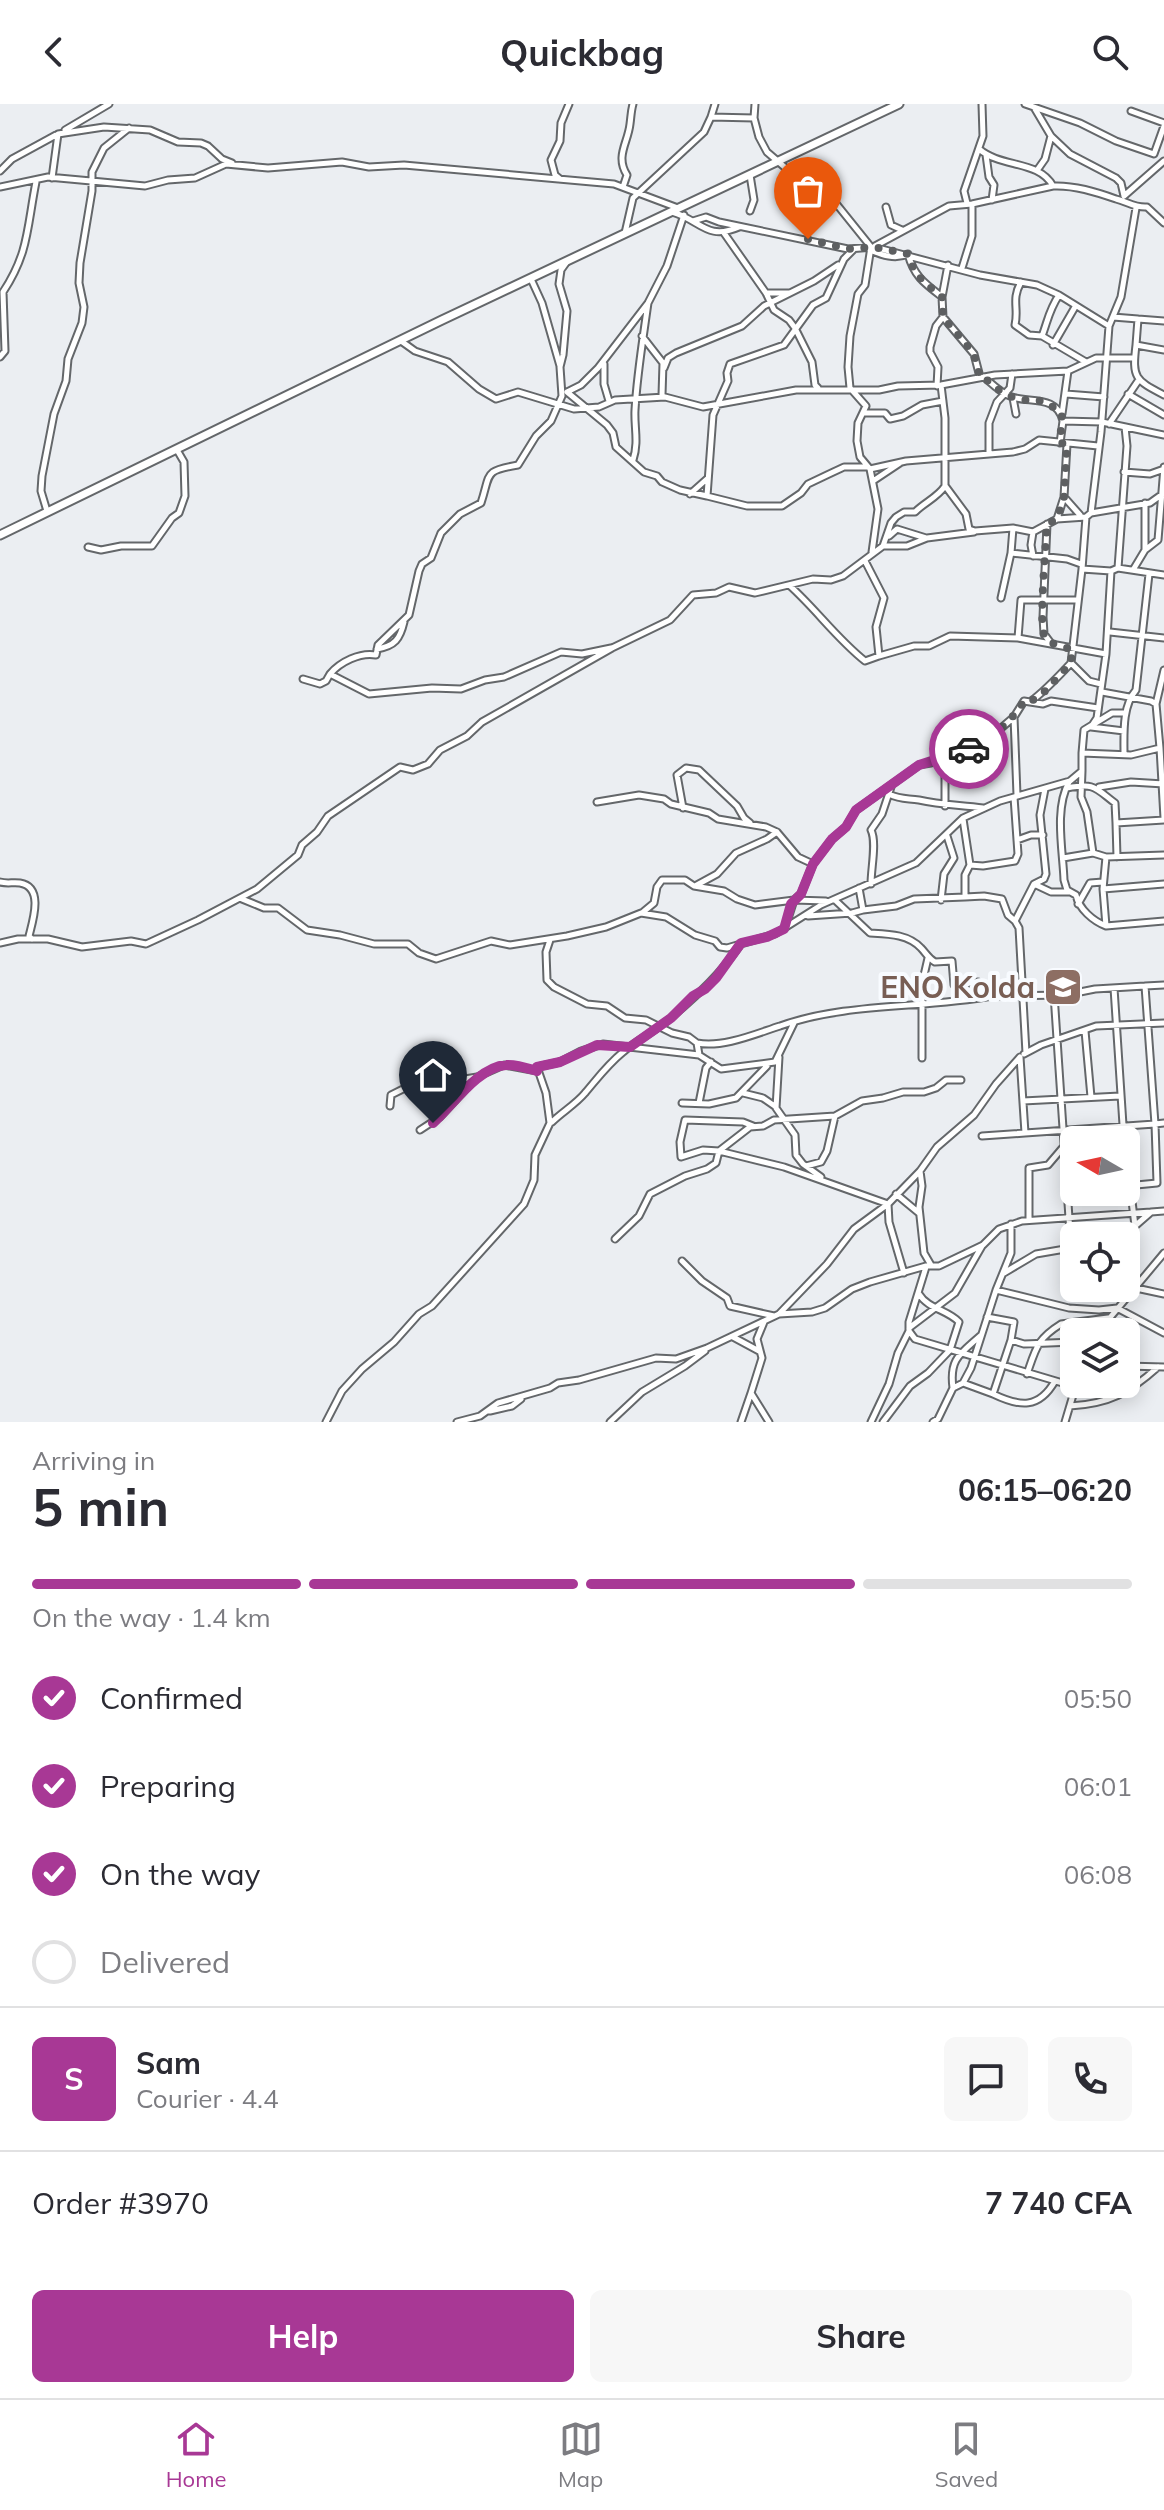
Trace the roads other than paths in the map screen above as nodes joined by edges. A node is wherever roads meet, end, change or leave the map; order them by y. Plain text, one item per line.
1 (109, 104) edge
2 (569, 104) edge
3 (633, 104) edge
4 (715, 104) edge
5 (755, 104) edge
6 (899, 104) edge
7 (982, 104) edge
8 (1025, 104) edge
9 (1034, 108) junction
10 (1131, 111) dead end
11 (711, 117) junction
12 (754, 118) junction
13 (1164, 124) edge
14 (129, 128) junction
15 (58, 134) junction
16 (1051, 136) junction
17 (979, 149) junction
18 (986, 155) junction
19 (779, 160) junction
20 (1163, 163) edge
21 (233, 164) junction
22 (1038, 169) junction
23 (0, 171) edge
24 (750, 175) junction
25 (52, 178) junction
26 (561, 179) junction
27 (36, 182) junction
28 (91, 182) junction
29 (1053, 186) junction
30 (0, 187) edge
31 (623, 187) junction
32 (1131, 191) junction
33 (638, 192) junction
34 (1123, 198) junction
35 (992, 200) junction
36 (970, 204) junction
37 (1134, 206) junction
38 (886, 207) dead end
39 (677, 211) junction
40 (750, 211) dead end
41 (693, 221) junction
42 (1164, 223) edge
43 (741, 225) junction
44 (903, 230) junction
45 (724, 233) junction
46 (625, 234) junction
47 (872, 248) junction
48 (853, 249) junction
49 (908, 254) junction
50 (844, 259) junction
51 (566, 263) junction
52 (948, 265) junction
53 (960, 268) junction
54 (531, 279) junction
55 (945, 280) junction
56 (1021, 282) junction
57 (766, 293) junction
58 (790, 293) junction
59 (1059, 295) junction
60 (942, 297) junction
61 (648, 303) junction
62 (771, 303) junction
63 (1075, 307) junction
64 (943, 317) junction
65 (1113, 317) junction
66 (1138, 319) junction
67 (789, 320) junction
68 (801, 320) junction
69 (1164, 321) edge
70 (1109, 326) junction
71 (795, 328) junction
72 (642, 336) junction
73 (1042, 336) junction
74 (401, 341) junction
75 (1053, 345) junction
76 (1136, 345) junction
77 (1164, 350) edge
78 (0, 357) edge
79 (1107, 357) junction
80 (1134, 358) junction
81 (604, 361) junction
82 (1086, 362) junction
83 (560, 367) junction
84 (664, 368) junction
85 (1068, 371) junction
86 (1012, 374) junction
87 (982, 377) junction
88 (1138, 381) junction
89 (562, 385) junction
90 (939, 386) junction
91 (850, 388) junction
92 (819, 389) junction
93 (567, 392) junction
94 (1005, 394) junction
95 (1066, 394) junction
96 (1128, 394) junction
97 (1164, 395) edge
98 (665, 397) junction
99 (1104, 397) junction
100 (636, 398) junction
101 (1013, 398) junction
102 (609, 401) junction
103 (943, 401) junction
104 (716, 404) junction
105 (558, 405) junction
106 (587, 408) junction
107 (862, 413) junction
108 (1016, 414) dead end
109 (1164, 415) edge
110 (1063, 418) junction
111 (1105, 423) junction
112 (1125, 427) junction
113 (1164, 435) edge
114 (1064, 444) junction
115 (1098, 446) junction
116 (177, 450) junction
117 (988, 453) junction
118 (945, 458) junction
119 (632, 460) junction
120 (900, 462) junction
121 (868, 468) junction
122 (1164, 468) edge
123 (1124, 472) junction
124 (709, 477) junction
125 (873, 481) junction
126 (945, 486) junction
127 (690, 494) junction
128 (1162, 494) edge
129 (707, 496) junction
130 (1064, 497) junction
131 (1147, 503) junction
132 (1122, 506) junction
133 (1160, 509) junction
134 (47, 511) junction
135 (1086, 515) junction
136 (1057, 519) junction
137 (1047, 524) junction
138 (1013, 528) junction
139 (975, 531) junction
140 (1033, 532) junction
141 (0, 535) edge
142 (887, 538) junction
143 (927, 538) junction
144 (1161, 540) edge
145 (883, 546) junction
146 (88, 547) dead end
147 (1145, 550) junction
148 (872, 553) junction
149 (1011, 553) junction
150 (1033, 556) junction
151 (1045, 556) junction
152 (865, 561) junction
153 (1081, 567) junction
154 (1115, 570) junction
155 (1133, 570) junction
156 (1149, 574) junction
157 (1164, 575) edge
158 (788, 584) junction
159 (1001, 598) dead end
160 (1043, 599) junction
161 (1077, 600) junction
162 (404, 622) junction
163 (1110, 632) junction
164 (1142, 635) junction
165 (1018, 638) junction
166 (1164, 638) edge
167 (1051, 643) junction
168 (612, 648) junction
169 (377, 649) junction
170 (1072, 649) junction
171 (1106, 654) junction
172 (879, 656) junction
173 (1071, 663) junction
174 (1164, 672) edge
175 (330, 674) junction
176 (303, 679) dead end
177 (1102, 688) junction
178 (1043, 693) junction
179 (1130, 697) junction
180 (1051, 701) junction
181 (1030, 702) junction
182 (1156, 704) junction
183 (1098, 708) junction
184 (1126, 713) junction
185 (1014, 717) junction
186 (1091, 727) junction
187 (1124, 731) junction
188 (1162, 738) edge
189 (1160, 748) junction
190 (1082, 753) junction
191 (1124, 754) junction
192 (945, 767) dead end
193 (1082, 771) junction
194 (1163, 784) edge
195 (1068, 785) junction
196 (1081, 785) junction
197 (891, 786) junction
198 (1098, 787) junction
199 (1045, 789) junction
200 (889, 794) junction
201 (1016, 796) junction
202 (597, 802) dead end
203 (945, 806) junction
204 (683, 808) junction
205 (984, 808) junction
206 (1164, 817) edge
207 (963, 818) junction
208 (751, 823) junction
209 (1116, 823) junction
210 (777, 832) junction
211 (1043, 835) junction
212 (947, 836) junction
213 (1017, 840) junction
214 (1093, 853) junction
215 (1164, 855) edge
216 (1106, 857) junction
217 (1117, 857) junction
218 (1063, 858) junction
219 (813, 864) junction
220 (970, 865) junction
221 (0, 882) edge
222 (871, 884) junction
223 (1034, 884) junction
224 (1164, 884) edge
225 (1103, 885) junction
226 (694, 886) junction
227 (859, 888) junction
228 (1071, 892) junction
229 (965, 897) junction
230 (241, 898) junction
231 (794, 900) junction
232 (836, 900) junction
233 (941, 900) junction
234 (1078, 904) junction
235 (863, 910) junction
236 (641, 913) junction
237 (852, 913) junction
238 (804, 917) junction
239 (1015, 921) junction
240 (1164, 921) edge
241 (1106, 926) junction
242 (784, 929) junction
243 (33, 940) junction
244 (550, 940) junction
245 (0, 943) edge
246 (741, 943) junction
247 (928, 958) junction
248 (1164, 985) edge
249 (1145, 986) junction
250 (1114, 988) junction
251 (1054, 994) junction
252 (1025, 995) junction
253 (992, 996) junction
254 (922, 1002) junction
255 (794, 1023) junction
256 (1164, 1023) edge
257 (1148, 1025) junction
258 (656, 1026) junction
259 (1117, 1026) junction
260 (1085, 1030) junction
261 (1057, 1039) junction
262 (630, 1047) junction
263 (698, 1049) junction
264 (1026, 1053) junction
265 (779, 1057) junction
266 (1020, 1057) junction
267 (922, 1058) dead end
268 (711, 1062) junction
269 (770, 1063) junction
270 (537, 1071) junction
271 (477, 1077) junction
272 (961, 1080) dead end
273 (743, 1093) junction
274 (1120, 1096) junction
275 (1091, 1097) junction
276 (1061, 1099) junction
277 (1023, 1101) junction
278 (682, 1103) dead end
279 (698, 1104) junction
280 (390, 1106) dead end
281 (776, 1108) junction
282 (835, 1116) junction
283 (785, 1120) junction
284 (552, 1122) dead end
285 (1164, 1123) edge
286 (1155, 1124) junction
287 (1062, 1126) edge
288 (1121, 1126) joint
289 (754, 1127) junction
290 (420, 1130) dead end
291 (1060, 1130) edge
292 (1025, 1133) junction
293 (982, 1136) dead end
294 (719, 1151) junction
295 (1060, 1151) edge
296 (806, 1166) junction
297 (920, 1171) junction
298 (825, 1180) junction
299 (1160, 1183) edge
300 (1140, 1185) edge
301 (896, 1194) junction
302 (888, 1204) junction
303 (1068, 1206) edge
304 (1133, 1206) edge
305 (1164, 1211) edge
306 (1151, 1212) junction
307 (920, 1214) junction
308 (1135, 1214) junction
309 (1069, 1216) junction
310 (1029, 1220) junction
311 (1070, 1222) edge
312 (1135, 1222) edge
313 (1140, 1222) edge
314 (1011, 1224) junction
315 (615, 1239) dead end
316 (983, 1245) junction
317 (1060, 1250) edge
318 (1164, 1253) edge
319 (682, 1261) dead end
320 (929, 1266) junction
321 (904, 1273) junction
322 (1004, 1273) junction
323 (1140, 1283) edge
324 (1140, 1289) edge
325 (996, 1290) junction
326 (918, 1294) junction
327 (1164, 1294) edge
328 (1123, 1302) edge
329 (936, 1307) junction
330 (1117, 1308) junction
331 (777, 1315) junction
332 (987, 1317) junction
333 (1108, 1318) edge
334 (764, 1322) junction
335 (1060, 1325) edge
336 (909, 1330) junction
337 (1164, 1333) edge
338 (982, 1334) junction
339 (733, 1337) junction
340 (1011, 1340) junction
341 (1060, 1343) edge
342 (1037, 1344) junction
343 (707, 1348) junction
344 (950, 1350) junction
345 (760, 1352) junction
346 (958, 1354) junction
347 (974, 1357) junction
348 (1140, 1366) edge
349 (1002, 1367) junction
350 (1161, 1367) edge
351 (1027, 1374) junction
352 (1055, 1381) junction
353 (1060, 1382) edge
354 (963, 1383) junction
355 (953, 1388) junction
356 (751, 1393) junction
357 (993, 1394) junction
358 (1072, 1398) edge
359 (1070, 1406) junction
360 (1067, 1414) junction
361 (329, 1420) edge
362 (457, 1422) edge
363 (610, 1422) edge
364 (741, 1422) edge
365 (769, 1422) edge
366 (871, 1422) edge
367 (883, 1422) edge
368 (933, 1422) edge
369 (1059, 1422) edge
370 (1065, 1422) edge

1 - 15 street
2 - 26 street
3 - 31 street
4 - 11 street
5 - 12 street
6 - 19 main road
7 - 17 street
8 - 9 street
9 - 13 street
9 - 16 street
10 - 13 street
11 - 12 street
11 - 33 street
12 - 19 street
14 - 15 street
14 - 21 street
14 - 28 street
15 - 23 street
15 - 25 street
16 - 22 street
16 - 34 street
17 - 18 street
17 - 36 street
18 - 22 street
18 - 35 street
19 - 24 main road
19 - 47 street
20 - 32 street
21 - 26 street
21 - 28 street
22 - 29 street
24 - 39 main road
24 - 40 street
25 - 27 street
25 - 28 street
26 - 31 street
27 - 30 street
27 - 78 street
28 - 134 street
29 - 34 street
29 - 35 street
31 - 33 street
32 - 34 street
32 - 37 street
33 - 39 street
33 - 46 street
34 - 37 street
35 - 36 street
36 - 44 street
36 - 53 street
37 - 42 street
37 - 65 street
38 - 44 street
39 - 41 street
39 - 46 main road
39 - 61 street
41 - 43 street
41 - 45 street
43 - 45 street
43 - 48 street
44 - 47 street
45 - 57 street
46 - 51 main road
47 - 48 street
47 - 49 street
47 - 91 street
48 - 50 street
49 - 52 street
49 - 60 street
50 - 58 street
50 - 68 street
51 - 54 main road
51 - 83 street
52 - 53 street
52 - 55 street
53 - 55 street
53 - 56 street
54 - 74 main road
54 - 83 street
55 - 60 street
56 - 59 street
56 - 73 street
57 - 58 street
57 - 62 street
58 - 62 street
59 - 63 street
59 - 73 street
60 - 64 street
61 - 72 street
61 - 81 street
62 - 67 street
62 - 84 street
63 - 70 street
63 - 75 street
64 - 87 street
64 - 90 street
65 - 66 street
65 - 70 street
66 - 69 street
66 - 76 street
67 - 68 street
67 - 71 street
68 - 71 street
70 - 79 street
71 - 92 street
71 - 104 street
72 - 84 street
72 - 100 street
73 - 75 street
74 - 105 street
74 - 116 main road
75 - 82 street
76 - 77 street
76 - 80 street
79 - 80 street
79 - 82 street
79 - 99 street
80 - 88 street
81 - 93 street
81 - 102 street
82 - 85 street
83 - 89 street
84 - 98 street
85 - 86 street
85 - 95 street
86 - 87 street
86 - 94 street
87 - 90 street
87 - 94 street
88 - 96 street
88 - 97 street
89 - 93 street
89 - 105 street
90 - 91 street
90 - 103 street
91 - 92 street
91 - 107 street
92 - 104 street
93 - 106 street
94 - 101 street
94 - 117 street
95 - 99 street
95 - 110 street
96 - 109 street
96 - 111 street
98 - 100 street
98 - 104 street
99 - 111 street
100 - 102 street
100 - 119 street
101 - 108 street
101 - 110 street
102 - 106 street
103 - 107 street
103 - 118 street
104 - 124 street
105 - 106 street
105 - 162 street
106 - 119 street
107 - 121 street
110 - 111 street
110 - 114 street
111 - 112 street
111 - 115 street
112 - 113 street
112 - 123 street
114 - 115 street
114 - 117 street
114 - 130 street
115 - 135 street
116 - 134 main road
116 - 146 street
117 - 118 street
118 - 120 street
118 - 126 street
119 - 127 street
120 - 121 street
120 - 125 street
121 - 125 street
121 - 129 street
122 - 123 street
122 - 128 street
123 - 132 street
124 - 127 street
124 - 129 street
125 - 148 street
126 - 139 street
126 - 142 street
127 - 129 street
128 - 131 street
128 - 133 street
130 - 135 street
130 - 136 street
131 - 132 street
131 - 133 street
131 - 147 street
132 - 135 street
132 - 154 street
133 - 144 street
134 - 141 main road
135 - 136 street
135 - 153 street
136 - 137 street
137 - 140 street
137 - 151 street
138 - 139 street
138 - 140 street
138 - 149 street
139 - 143 street
140 - 150 street
142 - 143 street
142 - 145 street
143 - 145 street
144 - 147 street
145 - 148 street
147 - 155 street
148 - 152 street
149 - 150 street
149 - 159 street
150 - 151 street
151 - 153 street
151 - 160 street
152 - 158 street
152 - 172 street
153 - 154 street
153 - 161 street
154 - 155 street
154 - 163 street
155 - 156 street
156 - 157 street
156 - 164 street
158 - 168 street
158 - 172 street
160 - 161 street
160 - 165 street
160 - 167 street
161 - 170 street
162 - 169 street
162 - 169 street
163 - 164 street
163 - 171 street
164 - 166 street
164 - 179 street
165 - 167 street
165 - 172 street
167 - 170 street
168 - 175 street
168 - 230 street
169 - 175 street
170 - 171 street
170 - 173 street
171 - 177 street
173 - 177 street
173 - 178 street
174 - 182 street
175 - 176 street
177 - 179 street
177 - 183 street
178 - 180 street
178 - 181 street
179 - 182 street
179 - 184 street
180 - 181 street
180 - 183 street
181 - 185 street
182 - 188 street
183 - 186 street
184 - 186 street
184 - 187 street
185 - 197 street
185 - 201 street
186 - 187 street
186 - 190 street
187 - 191 street
188 - 189 street
189 - 191 street
189 - 194 street
190 - 191 street
190 - 193 street
192 - 203 street
193 - 195 street
193 - 196 street
194 - 198 street
194 - 206 street
195 - 196 street
195 - 199 street
195 - 218 street
196 - 198 street
196 - 214 street
197 - 200 street
197 - 219 street
198 - 209 street
199 - 201 street
199 - 211 street
200 - 203 street
200 - 222 street
201 - 205 street
201 - 213 street
202 - 204 street
203 - 205 street
204 - 208 street
204 - 208 street
205 - 207 street
206 - 209 street
207 - 212 street
207 - 220 street
208 - 210 street
209 - 217 street
210 - 219 street
210 - 226 street
211 - 213 street
211 - 223 street
212 - 222 street
212 - 233 street
213 - 220 street
214 - 216 street
214 - 218 street
215 - 217 street
216 - 217 street
216 - 225 street
218 - 228 street
219 - 231 street
220 - 229 street
221 - 243 street
222 - 227 street
223 - 228 street
223 - 239 street
224 - 225 street
225 - 234 street
225 - 241 street
226 - 231 street
226 - 236 street
227 - 232 street
227 - 235 street
228 - 234 street
229 - 233 street
229 - 239 street
230 - 243 street
230 - 244 street
231 - 232 street
231 - 242 street
232 - 237 street
232 - 238 street
233 - 235 street
234 - 241 street
235 - 237 street
236 - 244 street
236 - 246 street
237 - 238 street
237 - 247 street
238 - 242 street
239 - 252 street
240 - 241 street
242 - 246 street
243 - 245 street
244 - 258 street
246 - 258 street
247 - 253 street
247 - 254 street
248 - 249 street
249 - 250 street
249 - 257 street
250 - 251 street
250 - 259 street
251 - 252 street
251 - 261 street
252 - 253 street
252 - 264 street
253 - 254 street
254 - 255 street
254 - 267 street
255 - 263 street
255 - 265 street
256 - 257 street
257 - 259 street
257 - 286 street
258 - 262 street
258 - 263 street
259 - 260 street
259 - 274 street
260 - 261 street
260 - 275 street
261 - 264 street
261 - 276 street
262 - 263 street
262 - 270 street
262 - 284 street
263 - 268 street
264 - 266 street
265 - 269 street
265 - 281 street
266 - 277 street
266 - 297 street
268 - 269 street
268 - 279 street
269 - 273 street
270 - 271 street
270 - 361 street
271 - 280 street
271 - 290 street
272 - 282 street
273 - 279 street
273 - 281 street
274 - 275 street
274 - 288 street
275 - 276 street
276 - 277 street
276 - 287 street
277 - 292 street
278 - 279 street
281 - 283 street
282 - 283 street
282 - 296 street
283 - 289 street
283 - 296 street
285 - 286 street
286 - 288 street
286 - 299 street
289 - 294 street
289 - 294 street
291 - 292 street
292 - 293 street
294 - 298 street
294 - 315 street
295 - 310 street
296 - 298 street
297 - 301 street
297 - 307 street
298 - 302 street
299 - 300 street
301 - 302 street
301 - 307 street
302 - 321 street
302 - 331 street
303 - 309 street
304 - 308 street
305 - 306 street
306 - 308 street
306 - 313 street
307 - 320 street
308 - 309 street
308 - 312 street
309 - 310 street
309 - 311 street
310 - 314 street
314 - 316 street
314 - 322 street
316 - 320 street
316 - 329 street
317 - 322 street
318 - 323 street
319 - 331 street
320 - 321 street
320 - 326 street
321 - 331 street
322 - 325 street
324 - 327 street
325 - 330 street
325 - 332 street
326 - 329 street
326 - 336 street
328 - 330 street
329 - 336 street
329 - 344 street
330 - 333 street
330 - 337 street
331 - 334 street
332 - 338 street
332 - 340 street
334 - 339 street
334 - 345 street
335 - 342 street
336 - 344 street
336 - 366 street
338 - 346 street
338 - 347 street
339 - 343 street
339 - 345 street
340 - 342 street
340 - 349 street
341 - 342 street
342 - 351 street
343 - 362 street
343 - 363 street
344 - 346 street
344 - 367 street
345 - 356 street
346 - 347 street
346 - 355 street
347 - 349 street
347 - 354 street
348 - 350 street
349 - 351 street
349 - 357 street
350 - 359 street
351 - 352 street
352 - 353 street
352 - 357 street
354 - 355 street
354 - 357 street
355 - 368 street
356 - 364 street
356 - 365 street
358 - 359 street
359 - 360 street
360 - 369 street
360 - 370 street

